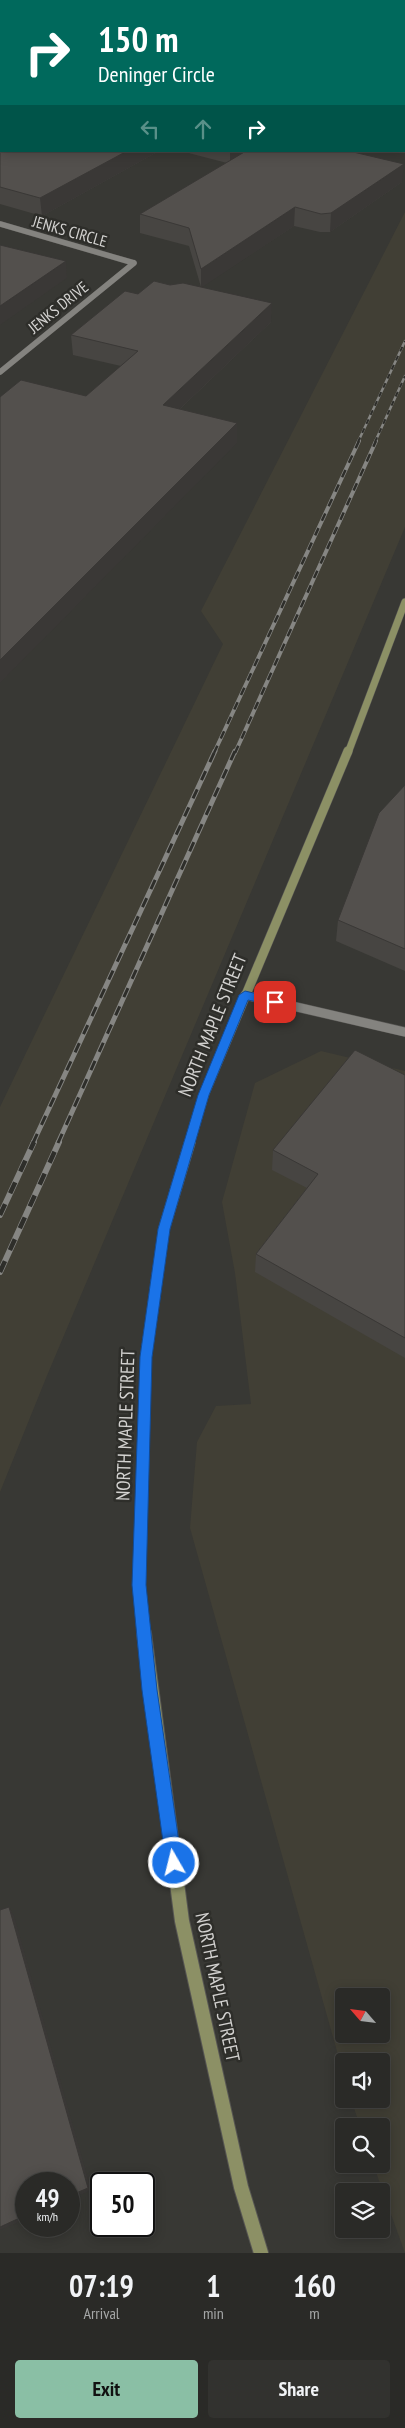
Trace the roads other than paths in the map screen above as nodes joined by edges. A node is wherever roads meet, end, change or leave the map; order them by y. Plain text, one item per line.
1 (0, 224) edge
2 (134, 263) joint
3 (0, 372) edge
4 (405, 602) edge
5 (245, 995) junction
6 (405, 1032) edge
7 (261, 2253) edge

1 - 2 street, JENKS CIRCLE
2 - 3 street, JENKS DRIVE
4 - 5 main road, NORTH MAPLE STREET
5 - 6 street
5 - 7 main road, NORTH MAPLE STREET

